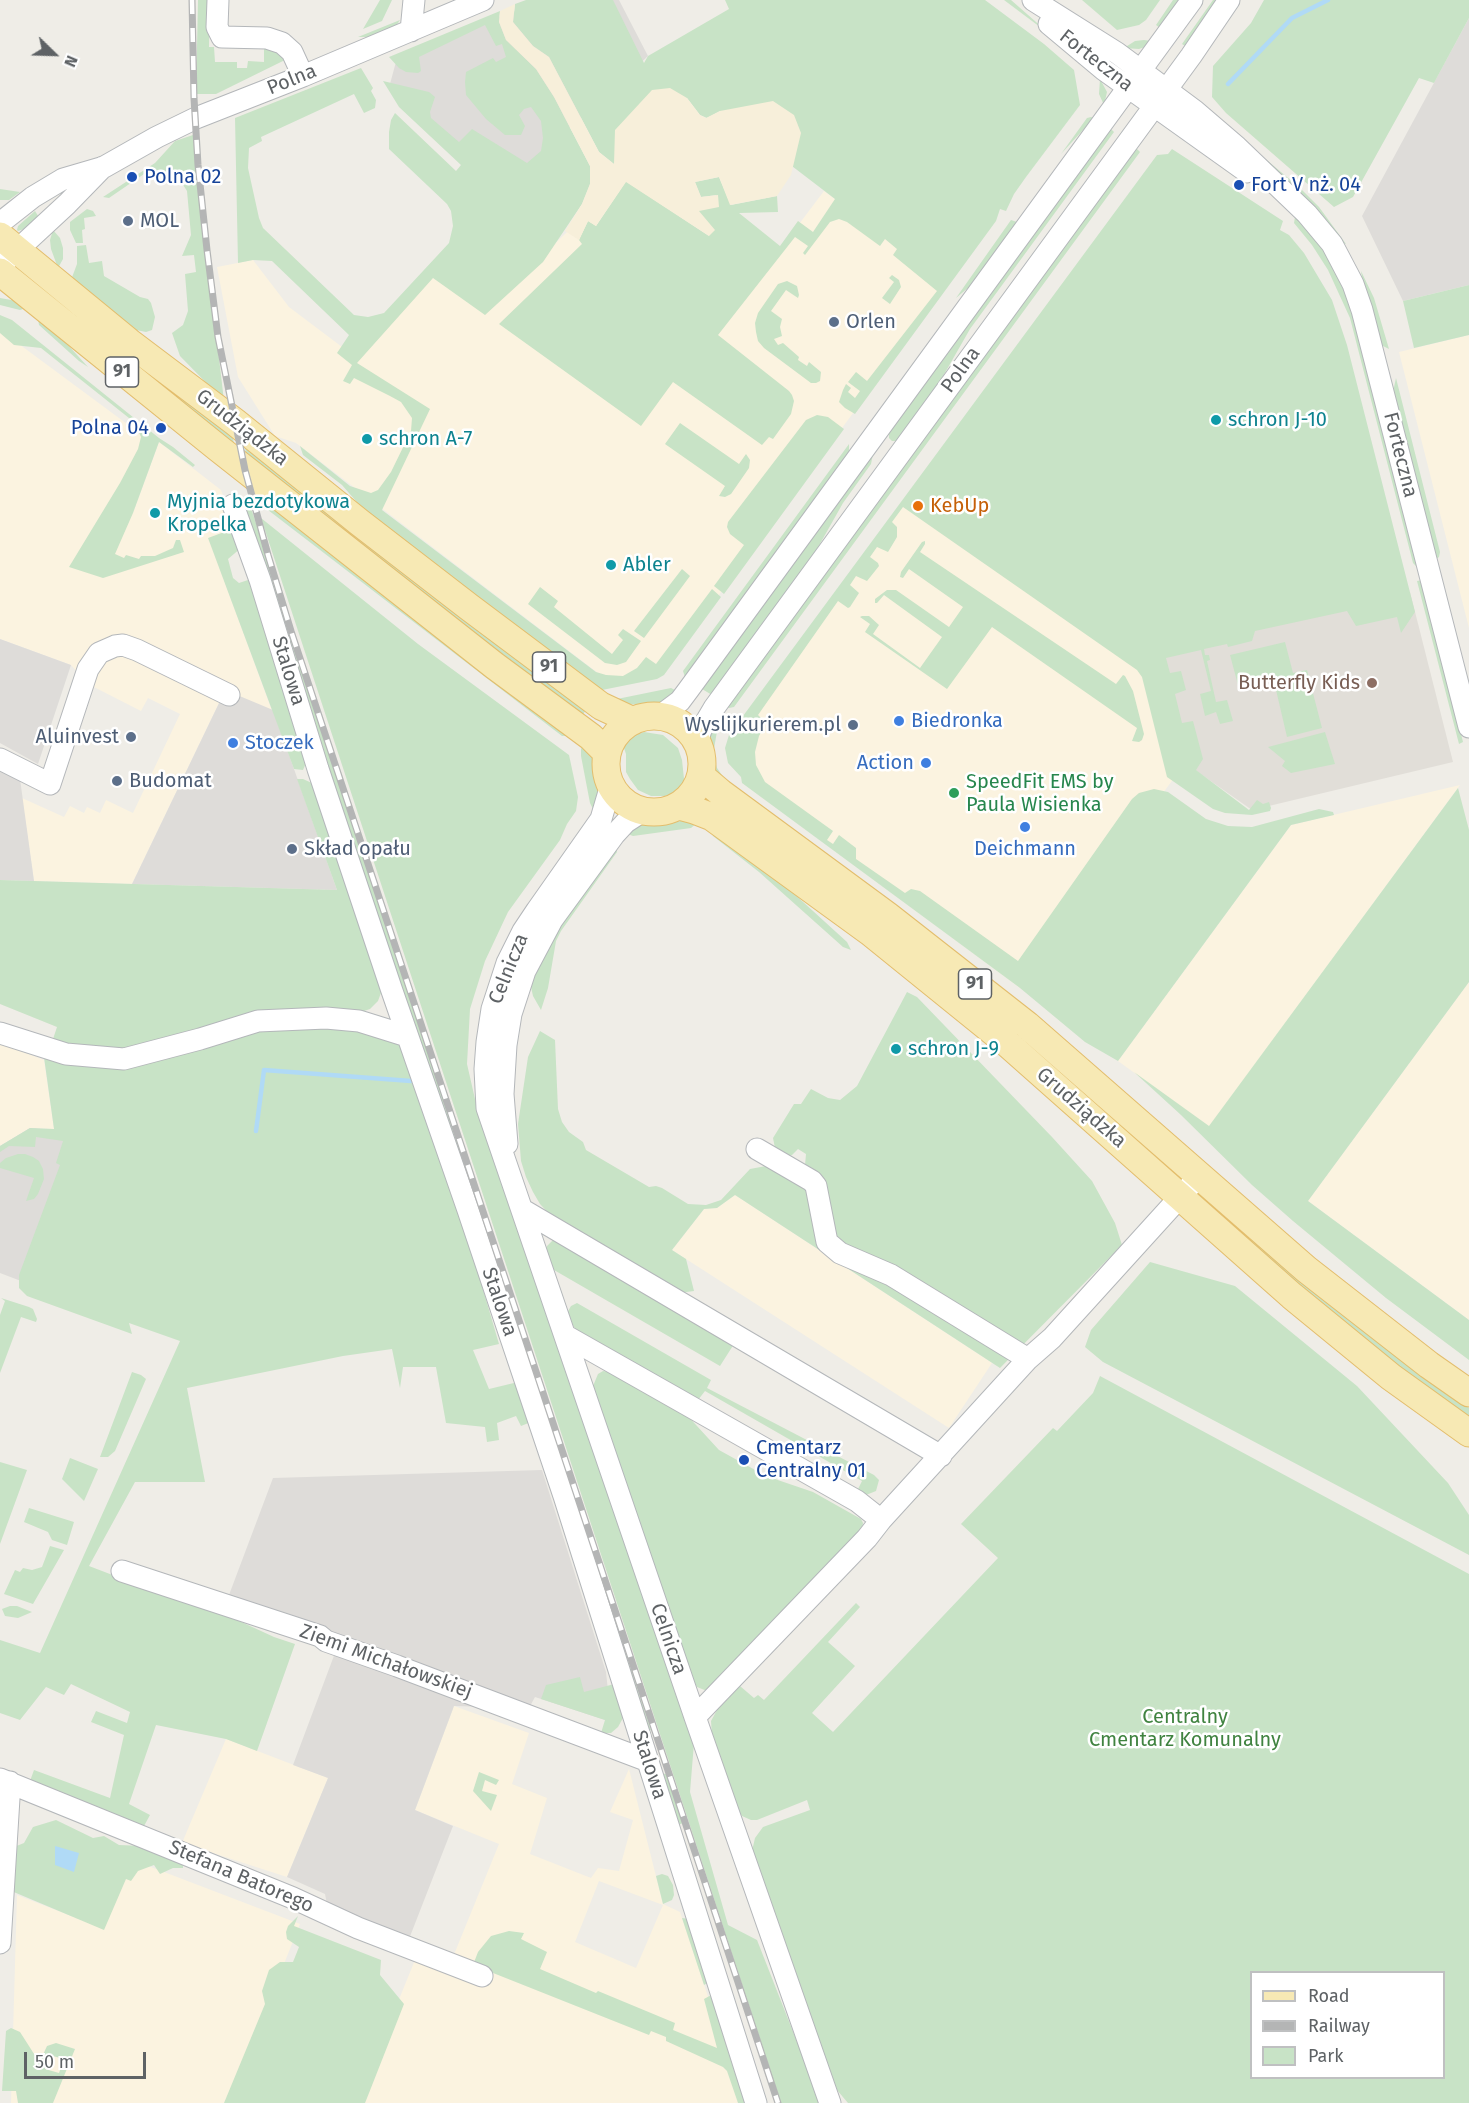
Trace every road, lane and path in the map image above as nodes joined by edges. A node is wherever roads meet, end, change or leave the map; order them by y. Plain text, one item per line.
1 (218, 0) edge
2 (414, 0) edge
3 (483, 0) edge
4 (1021, 0) edge
5 (1033, 0) edge
6 (1192, 0) edge
7 (1229, 0) edge
8 (411, 31) junction
9 (303, 76) junction
10 (1135, 79) junction
11 (1167, 89) junction
12 (1155, 106) junction
13 (104, 167) junction
14 (1293, 201) junction
15 (0, 223) edge
16 (6, 251) edge
17 (0, 272) edge
18 (233, 505) dead end
19 (229, 695) dead end
20 (660, 716) junction
21 (633, 721) junction
22 (1469, 727) edge
23 (697, 742) junction
24 (607, 753) junction
25 (0, 759) edge
26 (701, 776) junction
27 (611, 785) junction
28 (678, 806) junction
29 (643, 811) junction
30 (0, 1033) edge
31 (407, 1036) junction
32 (757, 1149) dead end
33 (510, 1174) junction
34 (1199, 1176) junction
35 (1180, 1196) junction
36 (523, 1210) junction
37 (566, 1336) junction
38 (1028, 1359) junction
39 (1469, 1393) edge
40 (1469, 1433) edge
41 (940, 1456) junction
42 (881, 1520) junction
43 (122, 1570) dead end
44 (694, 1717) junction
45 (648, 1761) junction
46 (5, 1781) edge
47 (0, 1943) edge
48 (482, 1976) dead end
49 (756, 2103) edge
50 (830, 2103) edge

1 - 9 street
2 - 8 street
3 - 8 street, Polna
4 - 10 street, Forteczna
5 - 10 street, Forteczna
6 - 10 street, Polna
7 - 11 street, Polna
8 - 9 street, Polna
9 - 13 street, Polna
10 - 11 street, Forteczna
10 - 12 street, Forteczna
10 - 20 street, Polna
11 - 12 street, Polna
11 - 14 street, Forteczna
12 - 14 street, Forteczna
12 - 23 street, Polna
13 - 15 street, Polna
13 - 16 street, Polna
14 - 22 street, Forteczna
16 - 21 main road, Grudziądzka / 91
17 - 24 main road, Grudziądzka / 91
18 - 31 street, Stalowa
19 - 25 street
20 - 21 main road
20 - 23 main road
21 - 24 main road
23 - 26 main road
24 - 27 main road
26 - 28 main road
26 - 34 main road, Grudziądzka / 91
27 - 29 main road
27 - 33 street, Celnicza
28 - 29 main road
28 - 35 main road, Grudziądzka / 91
29 - 33 street, Celnicza
30 - 31 street
31 - 45 street, Stalowa
32 - 38 street
33 - 36 street, Celnicza
34 - 35 street
34 - 39 main road, Grudziądzka / 91
35 - 38 street
35 - 40 main road, Grudziądzka / 91
36 - 37 street, Celnicza
36 - 41 street
37 - 42 street
37 - 44 street, Celnicza
38 - 41 street
41 - 42 street
42 - 44 street
43 - 45 street, Ziemi Michałowskiej
44 - 50 street, Celnicza
45 - 49 street, Stalowa
46 - 47 street
46 - 48 street, Stefana Batorego

